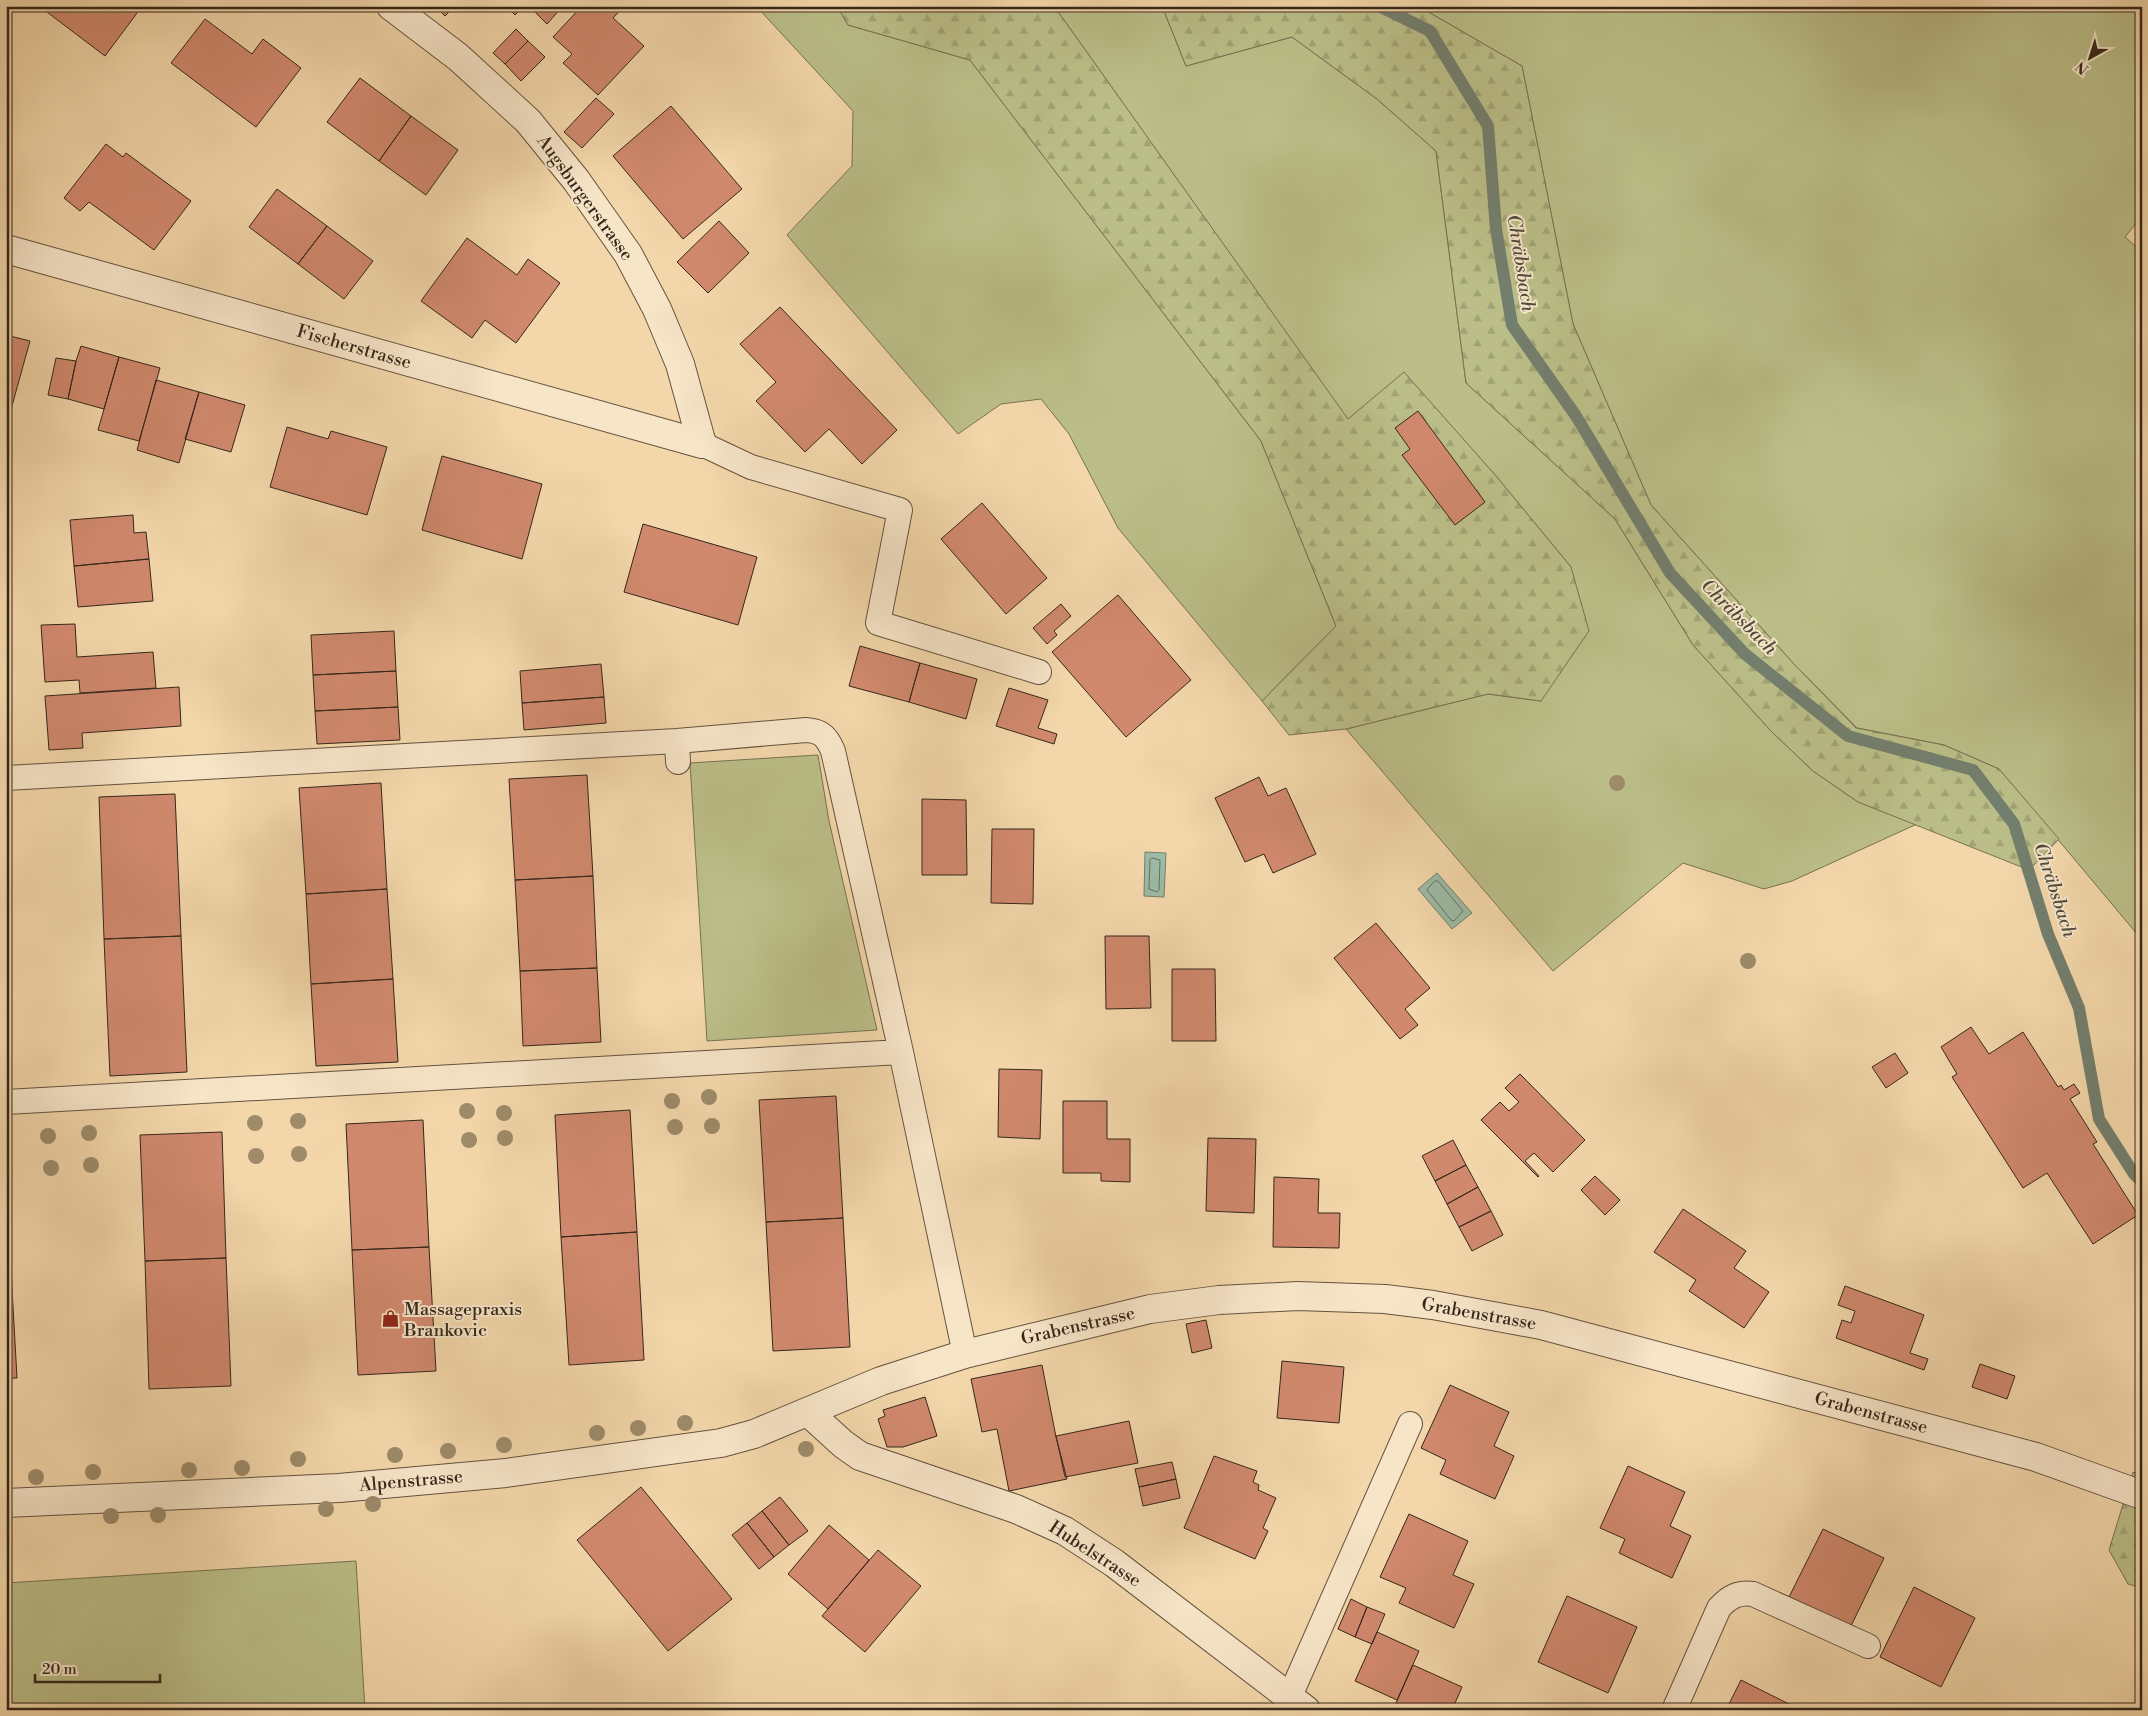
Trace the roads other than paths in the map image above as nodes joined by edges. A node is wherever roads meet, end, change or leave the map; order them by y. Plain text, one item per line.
1 (391, 6) edge
2 (6, 249) edge
3 (702, 444) junction
4 (1039, 672) dead end
5 (6, 778) edge
6 (901, 1052) junction
7 (6, 1102) edge
8 (965, 1354) junction
9 (809, 1413) junction
10 (1410, 1424) dead end
11 (2142, 1495) edge
12 (6, 1503) edge
13 (1868, 1646) dead end
14 (1298, 1703) edge
15 (1674, 1710) edge

1 - 3 street, Augsburgerstrasse
2 - 3 street, Fischerstrasse
3 - 4 lane
5 - 6 lane
6 - 7 lane
6 - 8 lane
8 - 9 street, Grabenstrasse
8 - 11 street, Grabenstrasse
9 - 12 street, Alpenstrasse
9 - 14 street, Hubelstrasse
10 - 14 lane
13 - 15 lane

